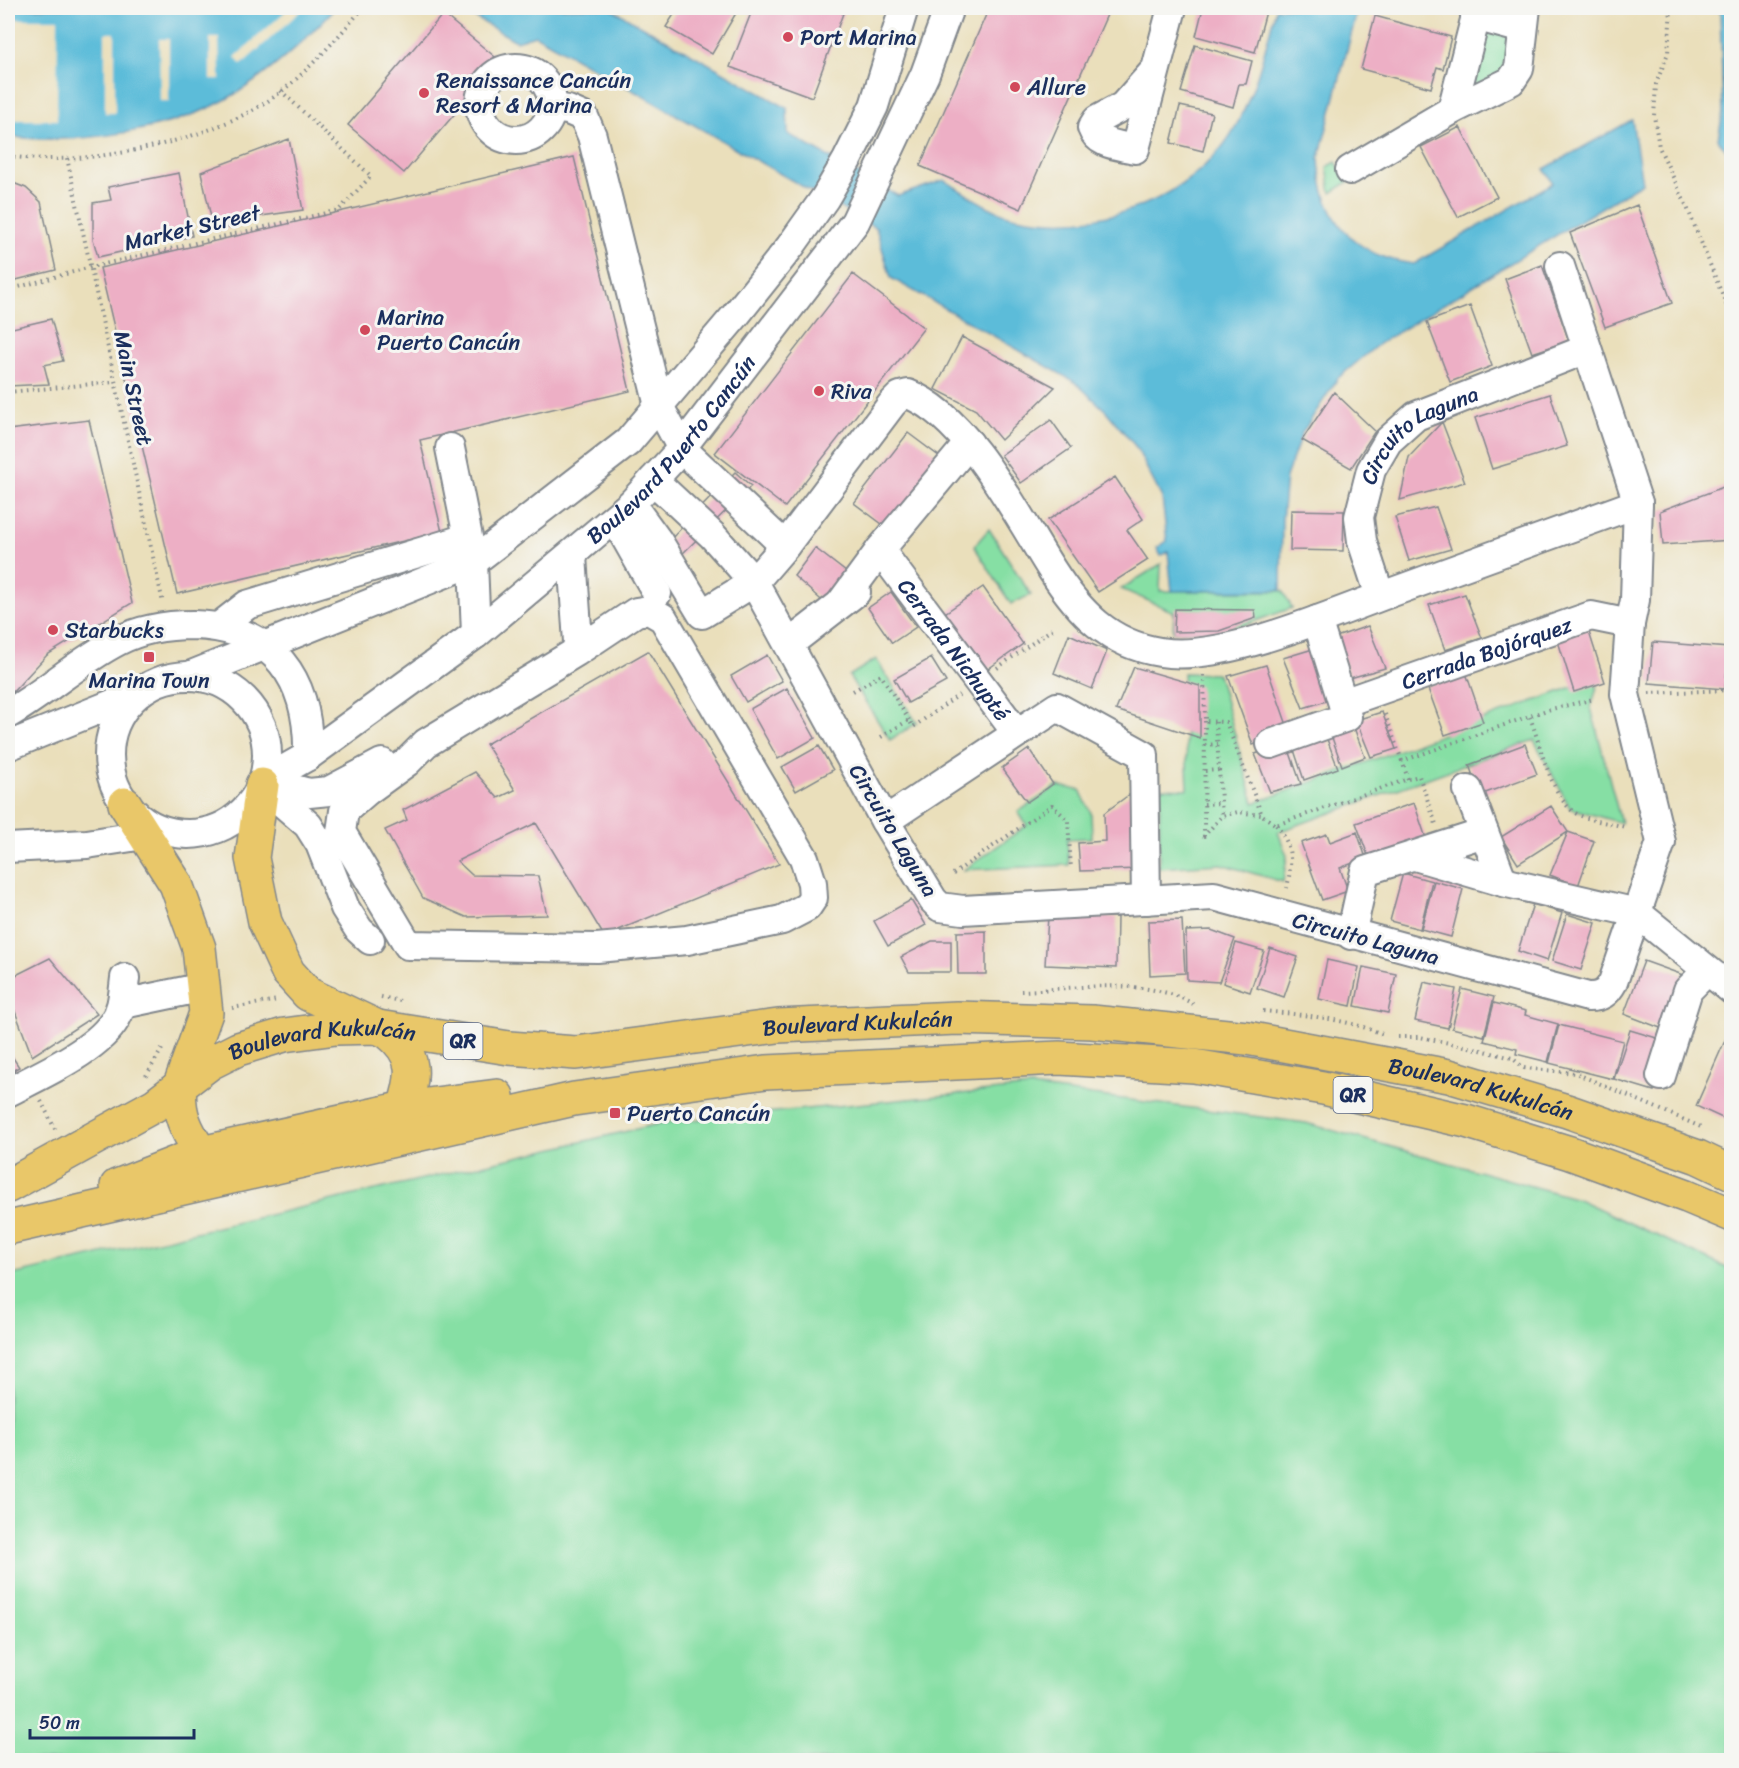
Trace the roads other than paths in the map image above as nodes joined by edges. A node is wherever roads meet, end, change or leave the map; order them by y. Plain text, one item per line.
1 (904, 8) edge
2 (949, 8) edge
3 (1172, 8) edge
4 (1476, 12) edge
5 (1525, 18) edge
6 (1156, 69) junction
7 (553, 108) dead end
8 (1452, 110) junction
9 (1350, 170) dead end
10 (1560, 266) dead end
11 (1587, 350) junction
12 (659, 406) junction
13 (969, 443) junction
14 (450, 448) dead end
15 (682, 449) junction
16 (653, 480) junction
17 (1638, 503) junction
18 (623, 511) junction
19 (785, 546) junction
20 (470, 550) junction
21 (572, 556) junction
22 (886, 559) junction
23 (754, 582) junction
24 (657, 593) dead end
25 (1380, 596) junction
26 (1317, 620) junction
27 (1630, 624) junction
28 (220, 626) junction
29 (476, 634) junction
30 (789, 644) junction
31 (266, 645) junction
32 (576, 652) junction
33 (189, 676) junction
34 (139, 693) junction
35 (1343, 703) junction
36 (8, 714) edge
37 (1016, 732) junction
38 (426, 743) junction
39 (1271, 744) dead end
40 (8, 746) edge
41 (308, 756) junction
42 (263, 783) junction
43 (1468, 790) dead end
44 (125, 804) joint
45 (885, 821) junction
46 (155, 833) junction
47 (1484, 833) junction
48 (8, 848) edge
49 (1415, 856) junction
50 (1503, 882) junction
51 (1146, 900) junction
52 (1637, 914) junction
53 (1351, 935) junction
54 (370, 940) dead end
55 (1707, 971) junction
56 (1731, 990) edge
57 (205, 1000) junction
58 (379, 1007) junction
59 (1661, 1076) dead end
60 (180, 1085) junction
61 (19, 1087) edge
62 (574, 1099) junction
63 (404, 1108) junction
64 (201, 1153) junction
65 (1731, 1173) edge
66 (8, 1186) edge
67 (68, 1214) junction
68 (1731, 1215) edge
69 (8, 1228) edge

1 - 12 street, Boulevard Puerto Cancún
2 - 15 street, Boulevard Puerto Cancún
3 - 6 street
4 - 5 street
4 - 8 street
5 - 8 street
6 - 6 street
7 - 12 street
8 - 9 street
10 - 11 street, Circuito Laguna
11 - 17 street, Circuito Laguna
11 - 25 street, Circuito Laguna
12 - 15 street
12 - 20 street, Boulevard Puerto Cancún
13 - 19 street
13 - 22 street, Cerrada Nichupté
13 - 26 street
14 - 20 street
15 - 16 street, Boulevard Puerto Cancún
15 - 19 street
16 - 18 street, Boulevard Puerto Cancún
16 - 23 street, Circuito Laguna
17 - 25 street
17 - 27 street, Circuito Laguna
18 - 21 street, Boulevard Puerto Cancún
18 - 23 street
18 - 24 street
19 - 23 street
20 - 28 street
20 - 29 street
20 - 31 street, Boulevard Puerto Cancún
21 - 29 street, Boulevard Puerto Cancún
21 - 32 street
22 - 30 street, Cerrada Nichupté
22 - 37 street, Cerrada Nichupté
23 - 30 street, Circuito Laguna
25 - 26 street
26 - 35 street
27 - 35 street, Cerrada Bojórquez
27 - 52 street, Circuito Laguna
28 - 31 street
28 - 36 street
29 - 41 street, Boulevard Puerto Cancún
30 - 45 street, Circuito Laguna
31 - 33 street, Boulevard Puerto Cancún
31 - 41 street
32 - 38 street
32 - 38 street
33 - 34 street
33 - 42 street
34 - 40 street
34 - 44 street
35 - 39 street
37 - 45 street, Cerrada Nichupté
37 - 51 street, Cerrada Nichupté
38 - 42 street
41 - 42 street, Boulevard Puerto Cancún
42 - 46 street
42 - 54 street
42 - 58 main road
43 - 47 street
44 - 46 main road
45 - 51 street, Circuito Laguna
46 - 48 street
46 - 57 main road
47 - 49 street
47 - 50 street
49 - 50 street
49 - 53 street
50 - 52 street
51 - 53 street, Circuito Laguna
52 - 53 street, Circuito Laguna
52 - 55 street
55 - 56 street
55 - 59 street
57 - 60 main road
57 - 61 street
58 - 60 main road, Boulevard Kukulcán / QR
58 - 63 main road
58 - 65 main road, Boulevard Kukulcán / QR
60 - 64 main road
60 - 66 main road, Boulevard Kukulcán / QR
62 - 63 main road
62 - 67 main road, Boulevard Kukulcán / QR
62 - 68 main road, Boulevard Kukulcán / QR
63 - 64 main road
64 - 67 main road
67 - 69 main road, Boulevard Kukulcán / QR

